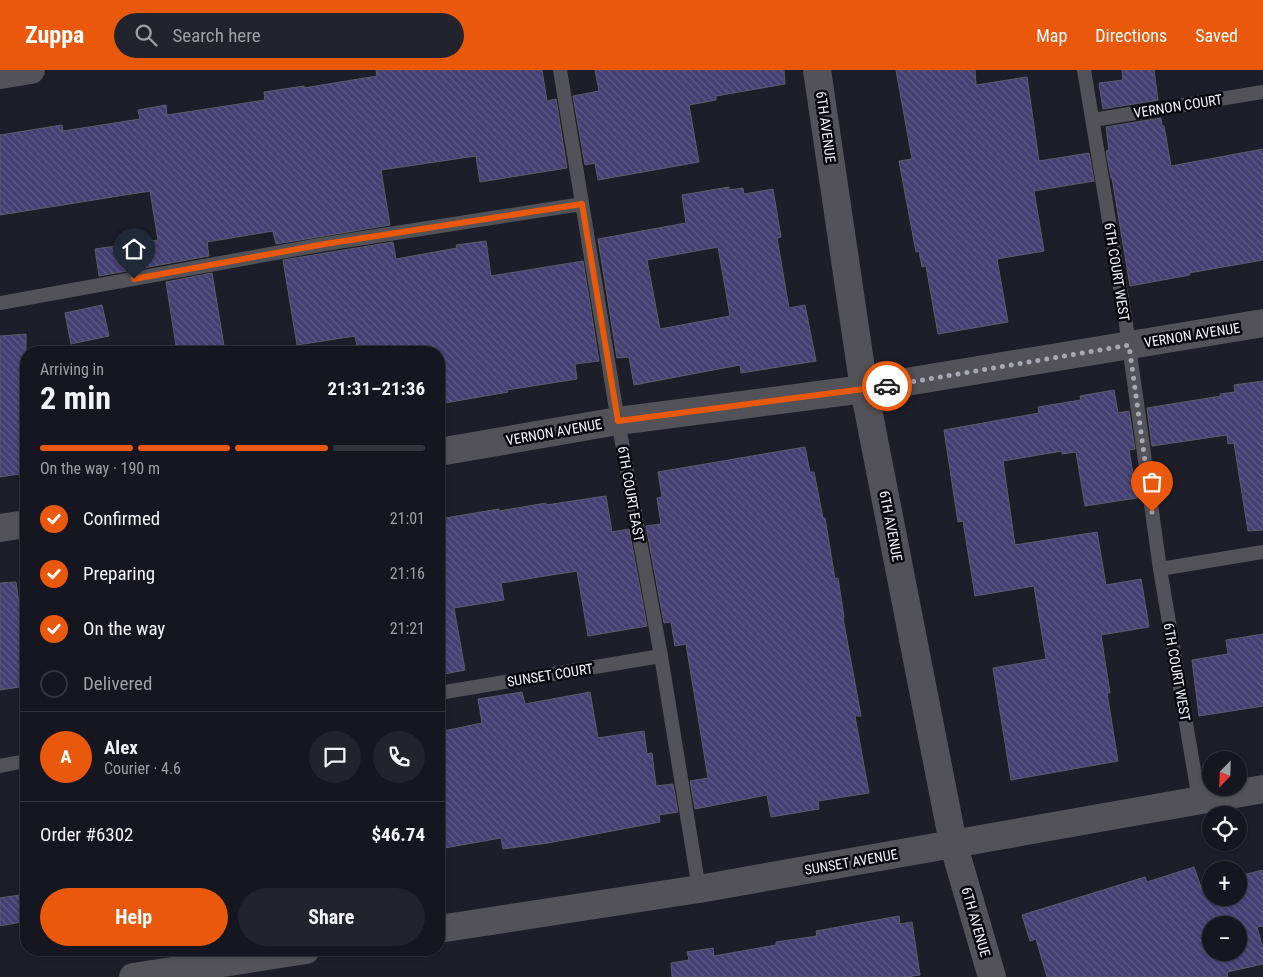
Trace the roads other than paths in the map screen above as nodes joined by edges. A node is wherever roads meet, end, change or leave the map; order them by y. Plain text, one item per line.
1 (31, 70) edge
2 (560, 70) edge
3 (817, 70) edge
4 (1084, 70) edge
5 (0, 75) edge
6 (1263, 92) edge
7 (1093, 120) junction
8 (582, 204) junction
9 (0, 303) edge
10 (1263, 323) edge
11 (1129, 345) junction
12 (864, 390) junction
13 (618, 421) junction
14 (445, 451) edge
15 (20, 525) edge
16 (0, 528) edge
17 (1263, 552) edge
18 (1160, 568) junction
19 (661, 656) junction
20 (445, 692) edge
21 (20, 762) edge
22 (0, 766) edge
23 (1263, 789) edge
24 (1199, 800) junction
25 (953, 843) junction
26 (699, 889) junction
27 (445, 928) edge
28 (268, 956) edge
29 (133, 977) edge
30 (992, 977) edge

1 - 5 street
2 - 8 lane, 6TH COURT EAST
3 - 12 street, 6TH AVENUE
4 - 7 lane, 6TH COURT WEST
6 - 7 lane, VERNON COURT
7 - 11 lane, 6TH COURT WEST
8 - 9 lane
8 - 13 lane, 6TH COURT EAST
10 - 11 street, VERNON AVENUE
11 - 12 street, VERNON AVENUE
11 - 18 lane, 6TH COURT WEST
12 - 13 street, VERNON AVENUE
12 - 25 street, 6TH AVENUE
13 - 14 street, VERNON AVENUE
13 - 19 lane, 6TH COURT EAST
15 - 16 street
17 - 18 lane
18 - 24 lane, 6TH COURT WEST
19 - 20 lane, SUNSET COURT
19 - 26 lane, 6TH COURT EAST
21 - 22 lane
23 - 24 street, SUNSET AVENUE
24 - 25 street, SUNSET AVENUE
25 - 26 street, SUNSET AVENUE
25 - 30 street, 6TH AVENUE
26 - 27 street, SUNSET AVENUE
28 - 29 street

